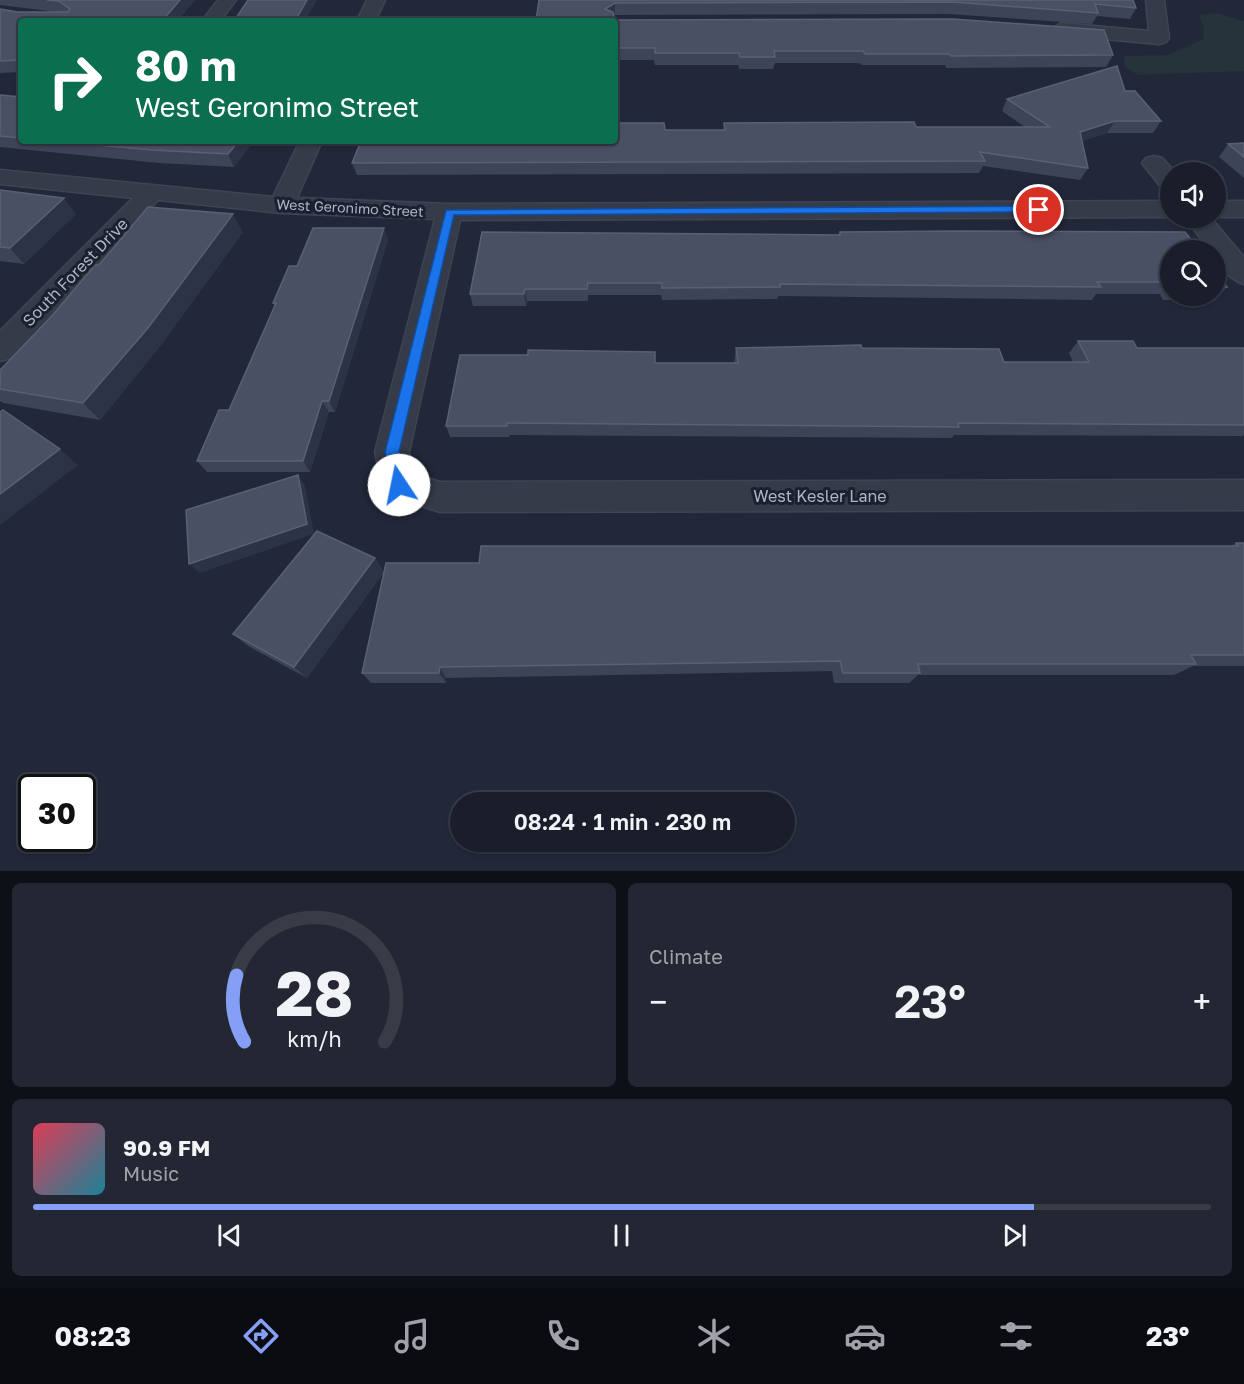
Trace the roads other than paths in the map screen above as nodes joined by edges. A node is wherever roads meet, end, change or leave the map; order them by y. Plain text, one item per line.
1 (227, 0) edge
2 (376, 0) edge
3 (1155, 0) edge
4 (213, 18) edge
5 (367, 18) edge
6 (1041, 27) edge
7 (309, 144) edge
8 (1154, 163) dead end
9 (1160, 170) edge
10 (0, 177) edge
11 (150, 194) junction
12 (281, 205) junction
13 (1160, 209) edge
14 (1226, 209) edge
15 (1244, 209) edge
16 (449, 212) junction
17 (1206, 228) edge
18 (1244, 275) edge
19 (0, 350) edge
20 (1244, 495) edge

1 - 4 street
2 - 5 street
3 - 6 street
7 - 12 street
8 - 9 street
10 - 11 street, West Geronimo Street
11 - 12 street, West Geronimo Street
11 - 19 street, South Forest Drive
12 - 16 street, West Geronimo Street
13 - 16 street, West Geronimo Street
14 - 15 street
16 - 20 street, West Kesler Lane
17 - 18 street

